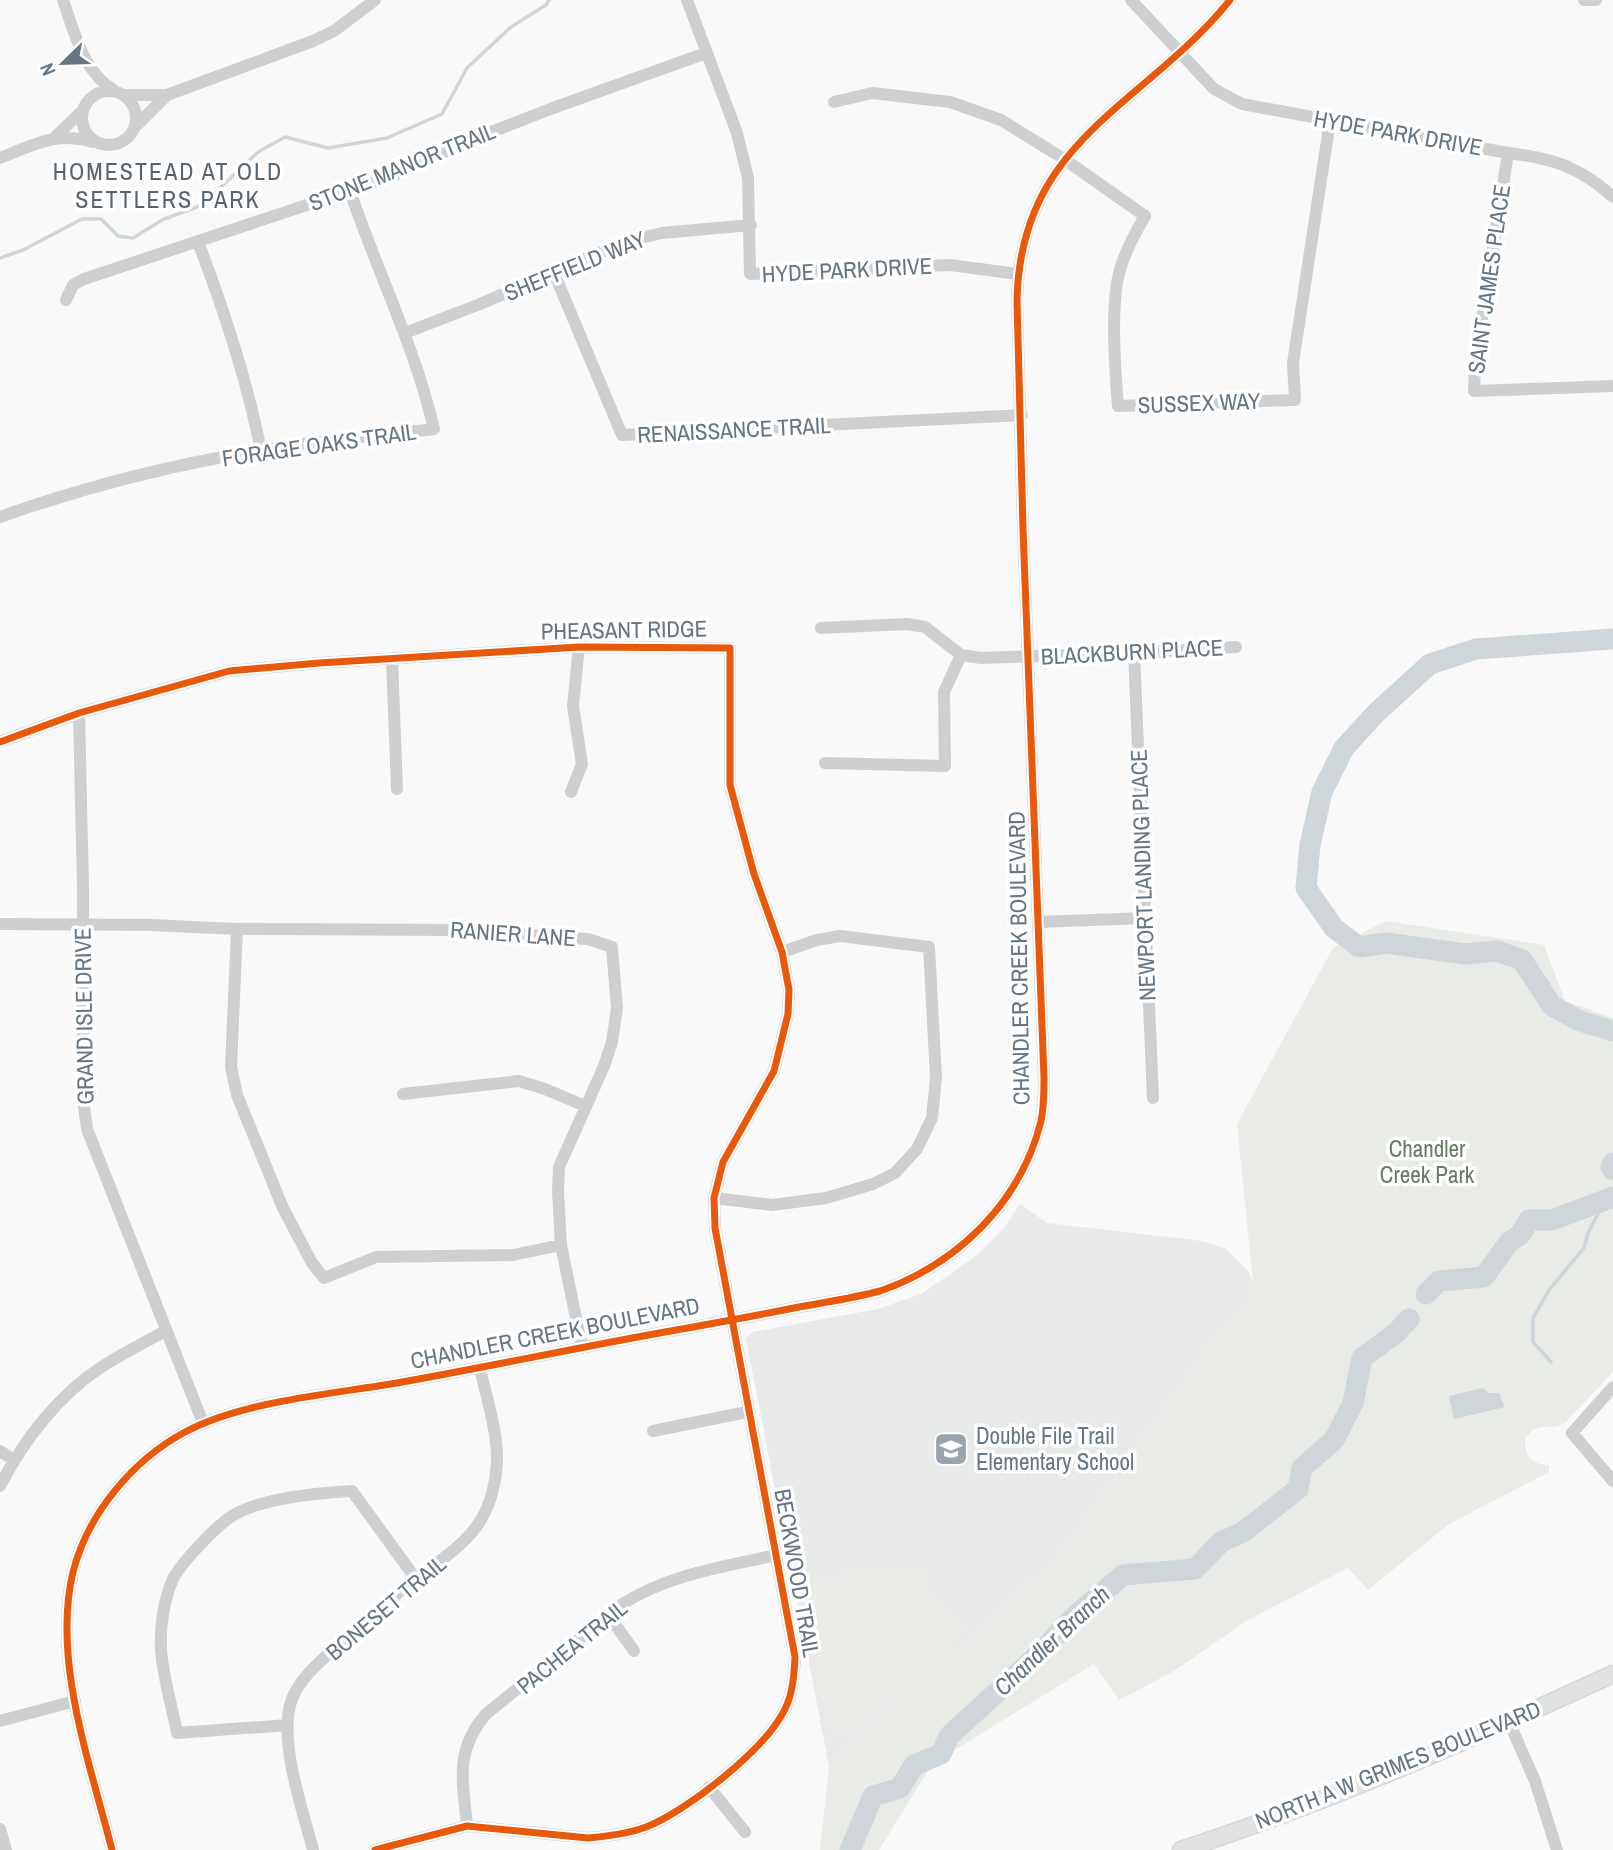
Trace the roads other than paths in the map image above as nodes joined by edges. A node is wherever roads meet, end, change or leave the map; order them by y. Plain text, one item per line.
1 (63, 0) edge
2 (375, 0) edge
3 (687, 0) edge
4 (1131, 0) edge
5 (1230, 0) edge
6 (1584, 0) edge
7 (1596, 0) edge
8 (1179, 51) junction
9 (706, 53) junction
10 (87, 64) junction
11 (119, 93) junction
12 (167, 95) junction
13 (834, 102) dead end
14 (83, 107) junction
15 (1330, 121) junction
16 (135, 127) junction
17 (54, 138) junction
18 (97, 143) junction
19 (1508, 153) junction
20 (0, 158) edge
21 (1064, 159) junction
22 (350, 191) junction
23 (1613, 197) edge
24 (751, 225) junction
25 (198, 242) junction
26 (554, 272) junction
27 (1018, 274) junction
28 (66, 300) dead end
29 (405, 333) junction
30 (1613, 386) edge
31 (1022, 415) junction
32 (261, 451) junction
33 (0, 517) edge
34 (821, 628) dead end
35 (579, 647) junction
36 (1236, 647) dead end
37 (1134, 653) junction
38 (961, 655) junction
39 (1028, 657) junction
40 (392, 659) junction
41 (79, 713) junction
42 (0, 742) edge
43 (825, 763) dead end
44 (397, 789) dead end
45 (571, 792) dead end
46 (1145, 918) junction
47 (1039, 922) junction
48 (0, 924) edge
49 (82, 924) junction
50 (237, 929) junction
51 (782, 952) junction
52 (403, 1094) dead end
53 (1153, 1098) dead end
54 (585, 1107) junction
55 (714, 1198) junction
56 (562, 1245) junction
57 (732, 1320) junction
58 (165, 1331) junction
59 (582, 1347) junction
60 (480, 1368) junction
61 (1613, 1387) edge
62 (747, 1412) junction
63 (203, 1423) junction
64 (653, 1431) dead end
65 (0, 1451) edge
66 (14, 1460) junction
67 (1613, 1480) edge
68 (0, 1486) edge
69 (776, 1555) junction
70 (416, 1579) junction
71 (609, 1616) junction
72 (635, 1651) dead end
73 (1613, 1674) edge
74 (75, 1701) junction
75 (0, 1721) edge
76 (1509, 1722) junction
77 (288, 1725) junction
78 (709, 1787) junction
79 (467, 1826) junction
80 (0, 1829) edge
81 (745, 1832) dead end
82 (578, 1844) edge
83 (393, 1848) edge
84 (6, 1850) edge
85 (112, 1850) edge
86 (313, 1850) edge
87 (375, 1850) edge
88 (1181, 1850) edge
89 (1557, 1850) edge

1 - 10 street
2 - 12 street
3 - 9 street, HYDE PARK DRIVE
4 - 8 street, HYDE PARK DRIVE
5 - 8 street, CHANDLER CREEK BOULEVARD
6 - 7 street
8 - 15 street, HYDE PARK DRIVE
8 - 21 street, CHANDLER CREEK BOULEVARD
9 - 22 street, STONE MANOR TRAIL
9 - 24 street, HYDE PARK DRIVE
10 - 11 street
10 - 14 street
11 - 12 street
11 - 14 street
11 - 16 street
12 - 16 street
13 - 21 street
14 - 17 street
14 - 18 street
15 - 19 street, HYDE PARK DRIVE
15 - 21 street, SUSSEX WAY
16 - 18 street
17 - 18 street
17 - 20 street
19 - 23 street, HYDE PARK DRIVE
19 - 30 street, SAINT JAMES PLACE
21 - 27 street, CHANDLER CREEK BOULEVARD
22 - 25 street, STONE MANOR TRAIL
22 - 29 street, FORAGE OAKS TRAIL
24 - 26 street, SHEFFIELD WAY
24 - 27 street, HYDE PARK DRIVE
25 - 28 street, STONE MANOR TRAIL
25 - 32 street
26 - 29 street, SHEFFIELD WAY
26 - 31 street, RENAISSANCE TRAIL
27 - 31 street, CHANDLER CREEK BOULEVARD
29 - 32 street, FORAGE OAKS TRAIL
31 - 39 street, CHANDLER CREEK BOULEVARD
32 - 33 street, FORAGE OAKS TRAIL
34 - 38 street
35 - 40 street, PHEASANT RIDGE
35 - 45 street
35 - 51 street, PHEASANT RIDGE
36 - 37 street, BLACKBURN PLACE
37 - 39 street, BLACKBURN PLACE
37 - 46 street, NEWPORT LANDING PLACE
38 - 39 street, BLACKBURN PLACE
38 - 43 street
39 - 47 street, CHANDLER CREEK BOULEVARD
40 - 41 street, PHEASANT RIDGE
40 - 44 street
41 - 42 street, PHEASANT RIDGE
41 - 49 street, GRAND ISLE DRIVE
46 - 47 street
46 - 53 street, NEWPORT LANDING PLACE
47 - 57 street, CHANDLER CREEK BOULEVARD
48 - 49 street, RANIER LANE
49 - 50 street, RANIER LANE
49 - 58 street, GRAND ISLE DRIVE
50 - 54 street, RANIER LANE
50 - 56 street
51 - 55 street, PHEASANT RIDGE
51 - 55 street
52 - 54 street
54 - 56 street, RANIER LANE
55 - 57 street, PHEASANT RIDGE
56 - 59 street, RANIER LANE
57 - 59 street, CHANDLER CREEK BOULEVARD
57 - 62 street, BECKWOOD TRAIL
58 - 63 street, GRAND ISLE DRIVE
58 - 66 street
59 - 60 street, CHANDLER CREEK BOULEVARD
60 - 63 street, CHANDLER CREEK BOULEVARD
60 - 70 street, BONESET TRAIL
61 - 67 street
62 - 64 street
62 - 69 street, BECKWOOD TRAIL
63 - 74 street, CHANDLER CREEK BOULEVARD
65 - 66 street
66 - 68 street
69 - 71 street, PACHEA TRAIL
69 - 78 street, BECKWOOD TRAIL
70 - 77 street, BONESET TRAIL
70 - 77 street
71 - 72 street
71 - 79 street, PACHEA TRAIL
73 - 76 main road, NORTH A W GRIMES BOULEVARD
74 - 75 street
74 - 85 street, CHANDLER CREEK BOULEVARD
76 - 88 main road, NORTH A W GRIMES BOULEVARD
76 - 89 street
77 - 86 street, BONESET TRAIL
78 - 81 street
78 - 82 street, BECKWOOD TRAIL
79 - 82 street, BECKWOOD TRAIL
79 - 83 street, BECKWOOD TRAIL
80 - 84 street
83 - 87 street, BECKWOOD TRAIL

